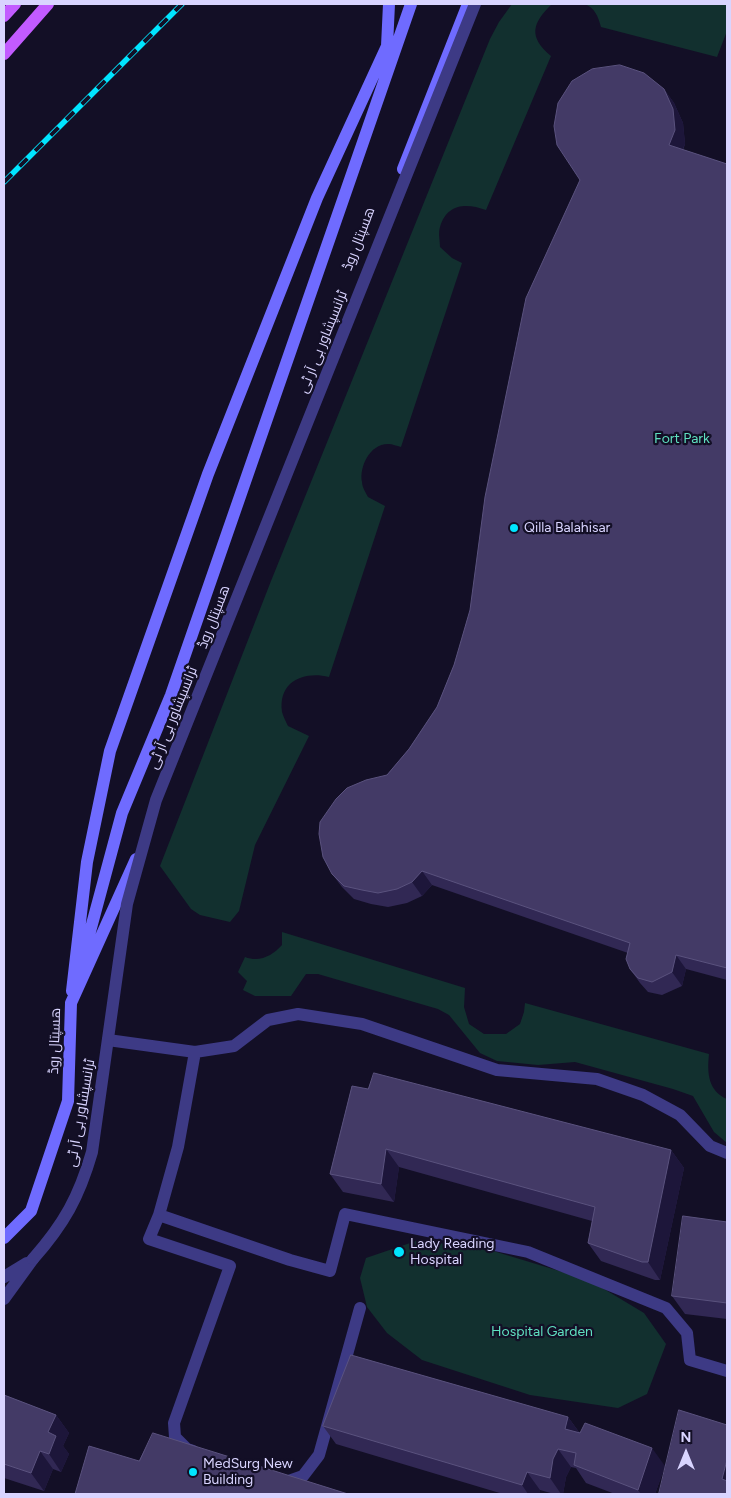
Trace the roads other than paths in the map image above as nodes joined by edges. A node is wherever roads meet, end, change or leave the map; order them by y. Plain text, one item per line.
1 (15, 4) edge
2 (48, 4) edge
3 (389, 4) edge
4 (411, 4) edge
5 (468, 4) edge
6 (474, 4) edge
7 (4, 16) edge
8 (4, 54) edge
9 (71, 1003) junction
10 (108, 1040) junction
11 (195, 1052) junction
12 (727, 1152) edge
13 (159, 1215) junction
14 (4, 1238) edge
15 (34, 1260) junction
16 (4, 1277) edge
17 (4, 1299) edge
18 (360, 1308) dead end
19 (727, 1371) edge
20 (205, 1455) edge
21 (268, 1476) edge

1 - 7 main road
2 - 8 main road
3 - 9 street
4 - 9 street
5 - 9 street, ھسپتال روڈ
6 - 10 lane, ٹرانسپشاور بی آر ٹی, bridge
9 - 14 street, ھسپتال روڈ
10 - 11 lane
10 - 15 lane, ٹرانسپشاور بی آر ٹی, bridge
11 - 12 lane
11 - 13 lane
13 - 19 lane
13 - 20 lane
15 - 16 lane, ٹرانسپشاور بی آر ٹی
15 - 17 lane, ٹرانسپشاور بی آر ٹی
18 - 21 lane

